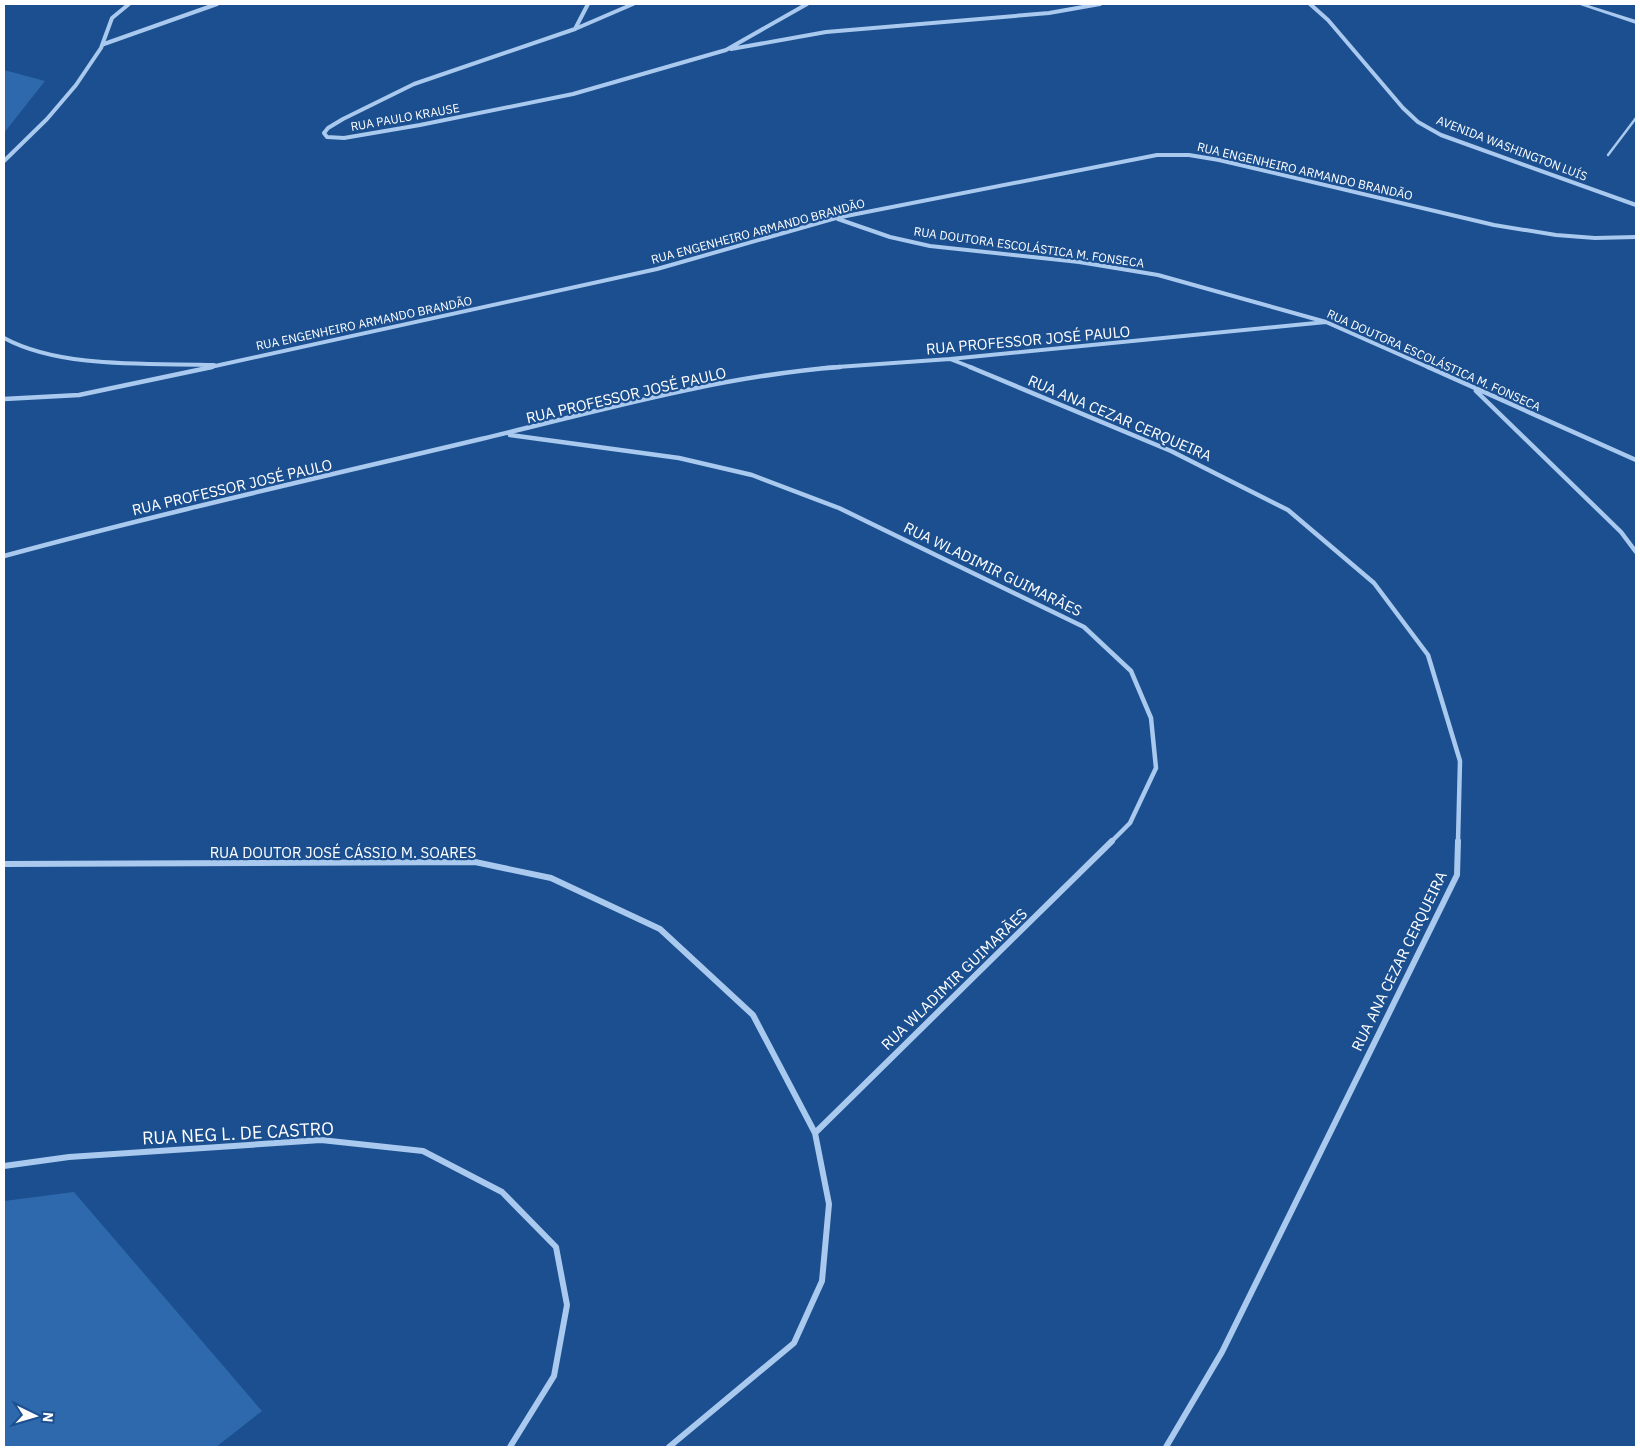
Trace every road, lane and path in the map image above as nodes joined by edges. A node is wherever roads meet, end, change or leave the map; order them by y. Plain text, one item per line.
1 (129, 4) edge
2 (217, 4) edge
3 (588, 4) edge
4 (634, 4) edge
5 (808, 4) edge
6 (1100, 4) edge
7 (1310, 4) edge
8 (1580, 4) edge
9 (1636, 22) edge
10 (576, 29) junction
11 (104, 44) junction
12 (726, 50) junction
13 (1636, 118) edge
14 (1608, 155) dead end
15 (4, 161) edge
16 (1636, 205) edge
17 (836, 218) junction
18 (1636, 236) edge
19 (1326, 322) junction
20 (4, 338) edge
21 (950, 359) junction
22 (222, 365) junction
23 (1474, 389) junction
24 (4, 399) edge
25 (507, 434) junction
26 (1636, 460) edge
27 (1636, 552) edge
28 (4, 556) edge
29 (4, 864) edge
30 (815, 1133) junction
31 (4, 1166) edge
32 (510, 1447) edge
33 (669, 1447) edge
34 (1166, 1447) edge

1 - 11 street
2 - 11 street
3 - 10 street
4 - 10 street, RUA PAULO KRAUSE
5 - 12 street, RUA PAULO KRAUSE
6 - 12 street
7 - 16 street, AVENIDA WASHINGTON LUÍS
8 - 9 street
10 - 12 street, RUA PAULO KRAUSE
11 - 15 street
13 - 14 lane
17 - 18 street, RUA ENGENHEIRO ARMANDO BRANDÃO
17 - 19 street, RUA DOUTORA ESCOLÁSTICA M. FONSECA
17 - 22 street, RUA ENGENHEIRO ARMANDO BRANDÃO
19 - 21 street, RUA PROFESSOR JOSÉ PAULO
19 - 23 street, RUA DOUTORA ESCOLÁSTICA M. FONSECA
20 - 22 street
21 - 25 street, RUA PROFESSOR JOSÉ PAULO
21 - 34 street, RUA ANA CEZAR CERQUEIRA
22 - 24 street, RUA ENGENHEIRO ARMANDO BRANDÃO
23 - 26 street, RUA DOUTORA ESCOLÁSTICA M. FONSECA
23 - 27 street
25 - 28 street, RUA PROFESSOR JOSÉ PAULO
25 - 30 street, RUA WLADIMIR GUIMARÃES
29 - 30 street, RUA DOUTOR JOSÉ CÁSSIO M. SOARES
30 - 33 street, RUA DOUTOR JOSÉ CÁSSIO M. SOARES
31 - 32 street, RUA NEG L. DE CASTRO

